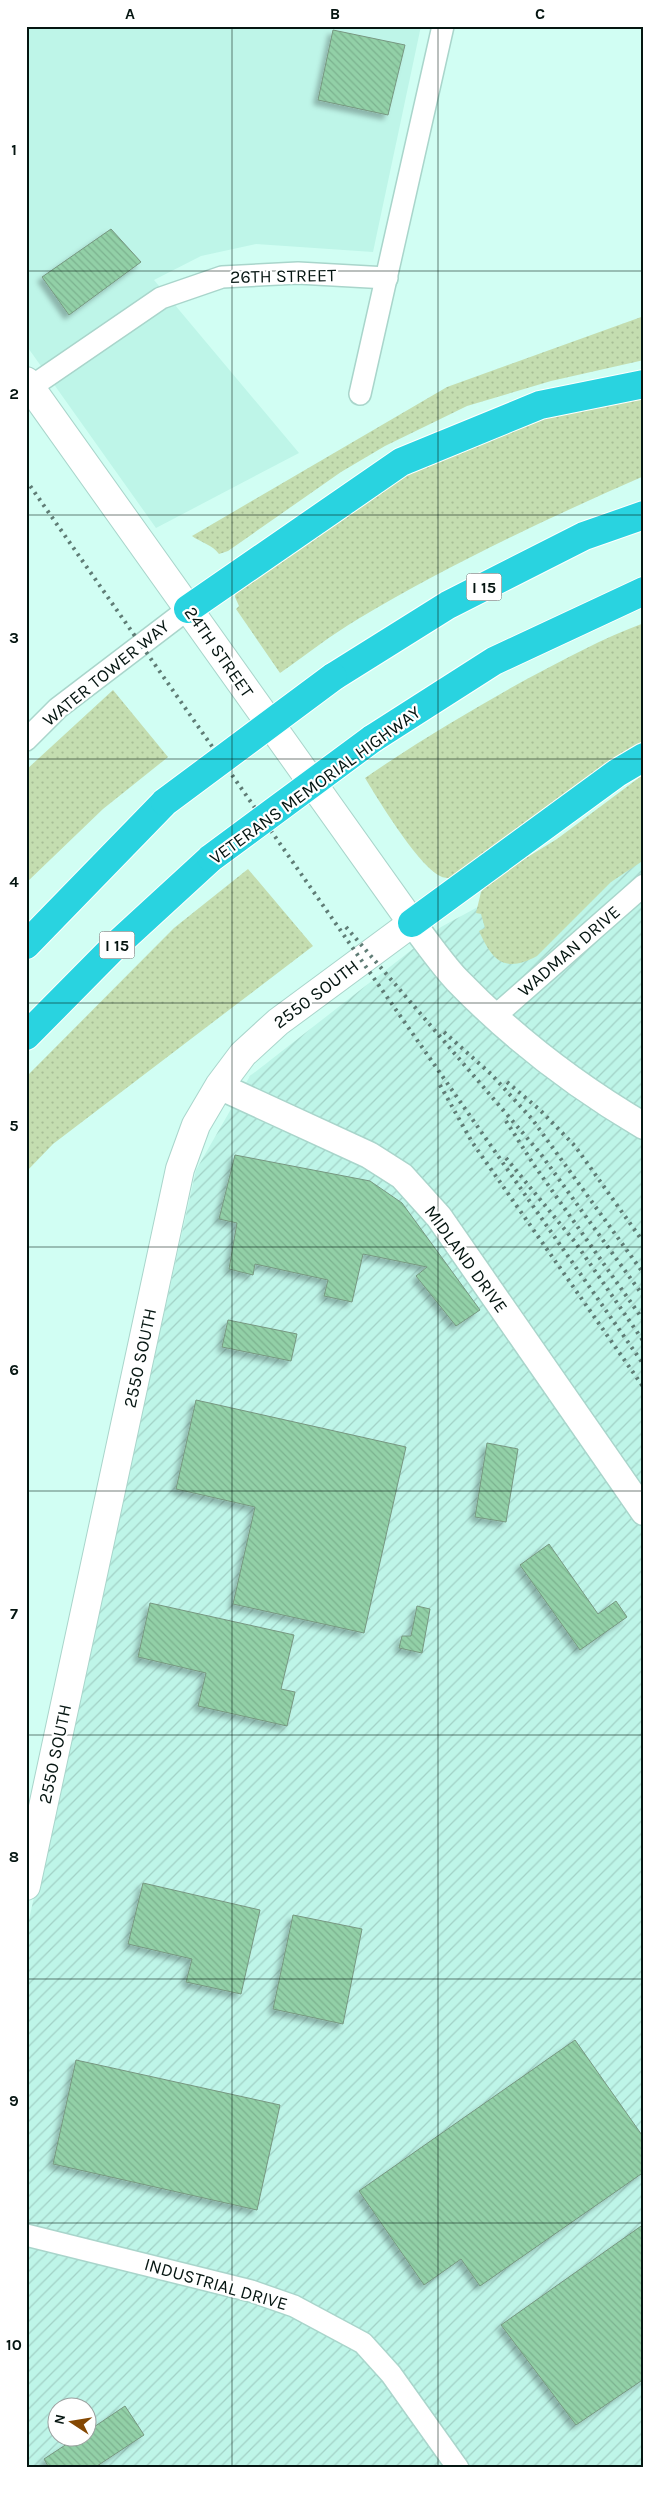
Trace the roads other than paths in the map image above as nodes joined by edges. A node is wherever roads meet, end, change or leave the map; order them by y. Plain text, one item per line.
1 (443, 26) edge
2 (387, 278) junction
3 (28, 384) edge
4 (644, 384) edge
5 (360, 394) dead end
6 (644, 515) edge
7 (644, 591) edge
8 (188, 609) junction
9 (26, 740) edge
10 (644, 757) edge
11 (644, 885) edge
12 (412, 923) junction
13 (26, 945) edge
14 (494, 1016) junction
15 (26, 1036) edge
16 (219, 1086) junction
17 (644, 1126) edge
18 (644, 1512) edge
19 (26, 1886) edge
20 (26, 2235) edge
21 (458, 2468) edge

1 - 2 street
2 - 3 street, 26TH STREET
2 - 5 street
3 - 8 main road, 24TH STREET
4 - 8 highway
6 - 13 highway, I 15, bridge
7 - 15 highway, VETERANS MEMORIAL HIGHWAY / I 15, bridge
8 - 9 street, WATER TOWER WAY
8 - 12 main road, 24TH STREET
10 - 12 highway
11 - 14 street, WADMAN DRIVE
12 - 14 street
12 - 16 main road, 2550 SOUTH
14 - 17 street
16 - 18 street, MIDLAND DRIVE
16 - 19 main road, 2550 SOUTH
20 - 21 street, INDUSTRIAL DRIVE

